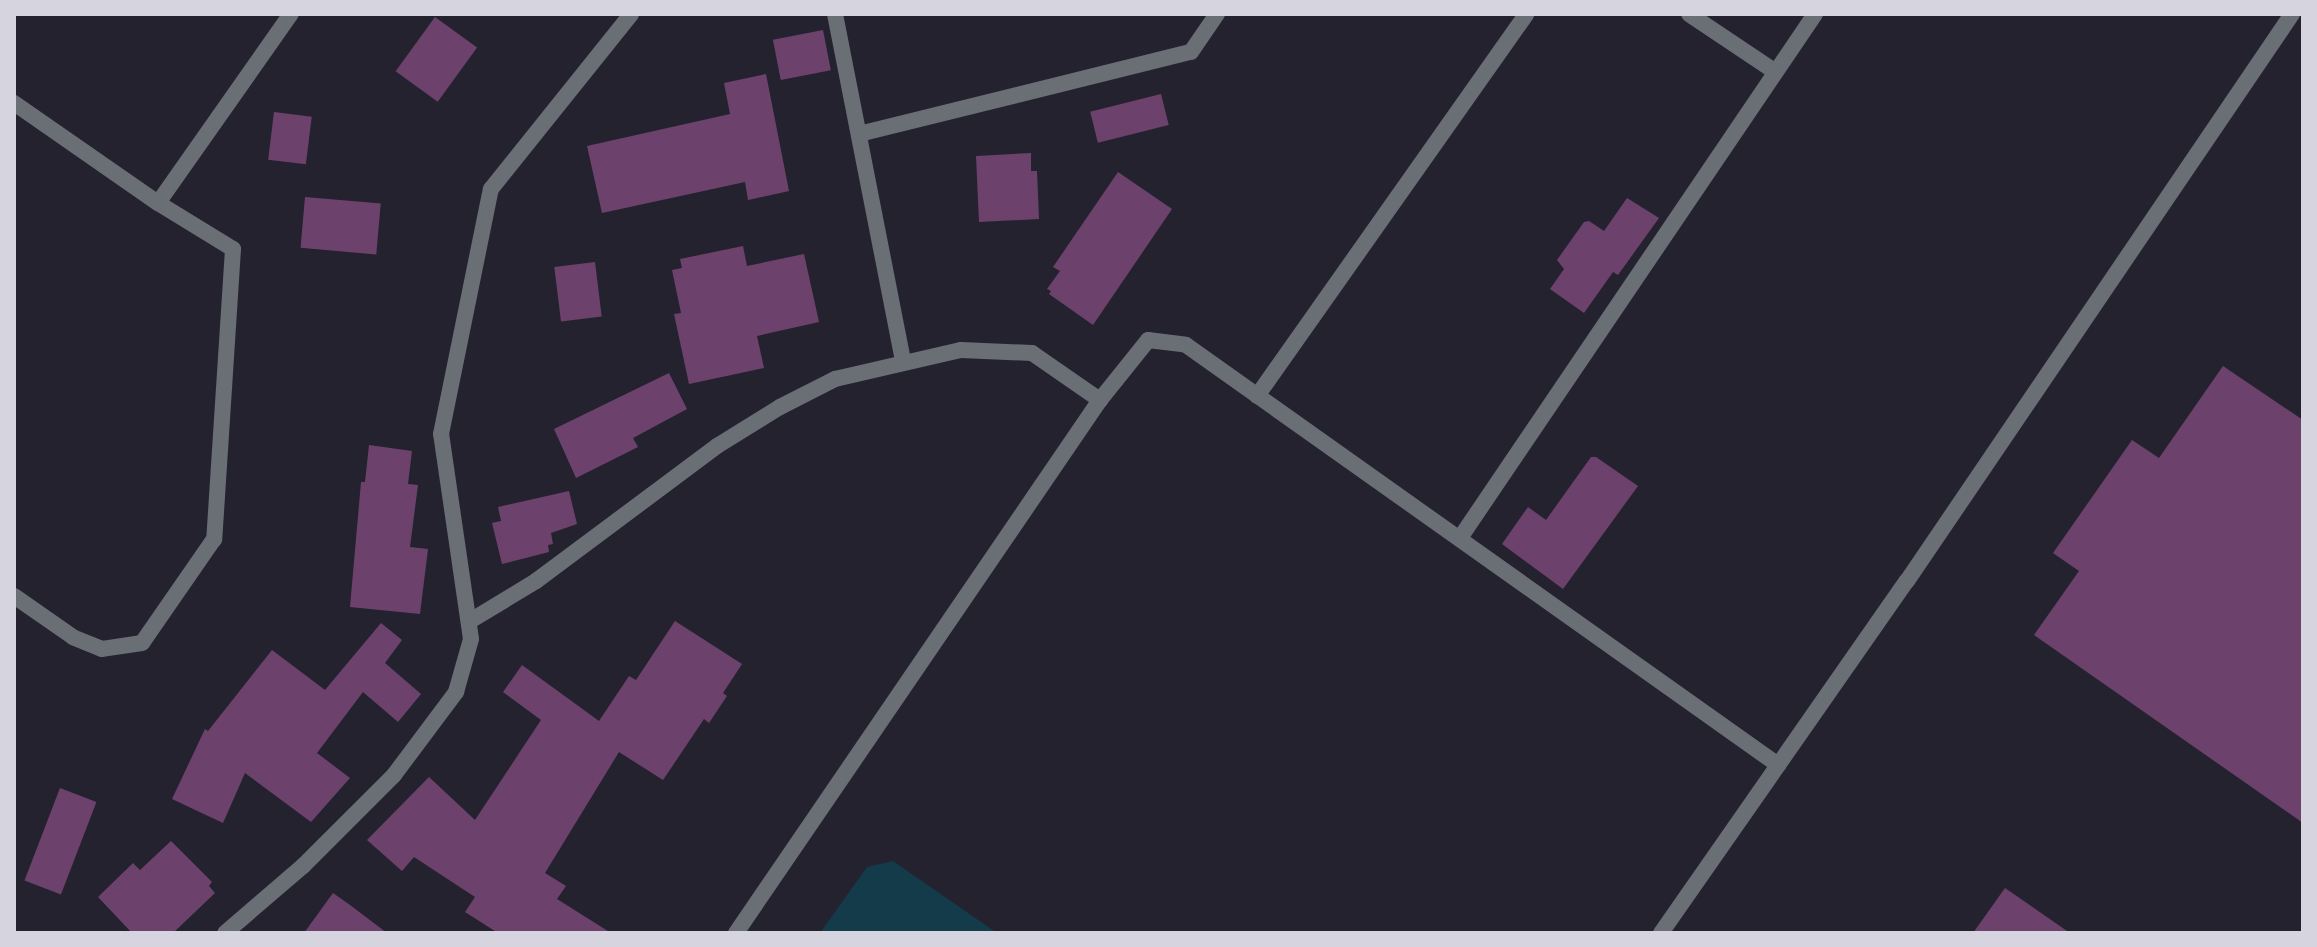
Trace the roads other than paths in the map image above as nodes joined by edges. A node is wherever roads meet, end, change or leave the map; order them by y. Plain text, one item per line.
1 (291, 14) edge
2 (631, 14) edge
3 (835, 14) edge
4 (1217, 14) edge
5 (1526, 14) edge
6 (1689, 14) edge
7 (1815, 14) edge
8 (2292, 14) edge
9 (1774, 71) junction
10 (14, 103) edge
11 (859, 134) junction
12 (158, 203) junction
13 (903, 362) junction
14 (1257, 396) junction
15 (1100, 400) junction
16 (1460, 538) junction
17 (14, 596) edge
18 (470, 621) junction
19 (1778, 765) junction
20 (225, 933) edge
21 (736, 933) edge
22 (1661, 933) edge

1 - 12 street
2 - 18 street
3 - 11 street
4 - 11 street
5 - 14 street
6 - 9 street
7 - 9 street
8 - 19 street
9 - 16 street
10 - 12 street
11 - 13 street
12 - 17 street
13 - 15 street
13 - 18 street
14 - 15 street
14 - 16 street
15 - 21 street
16 - 19 street
18 - 20 street
19 - 22 street

